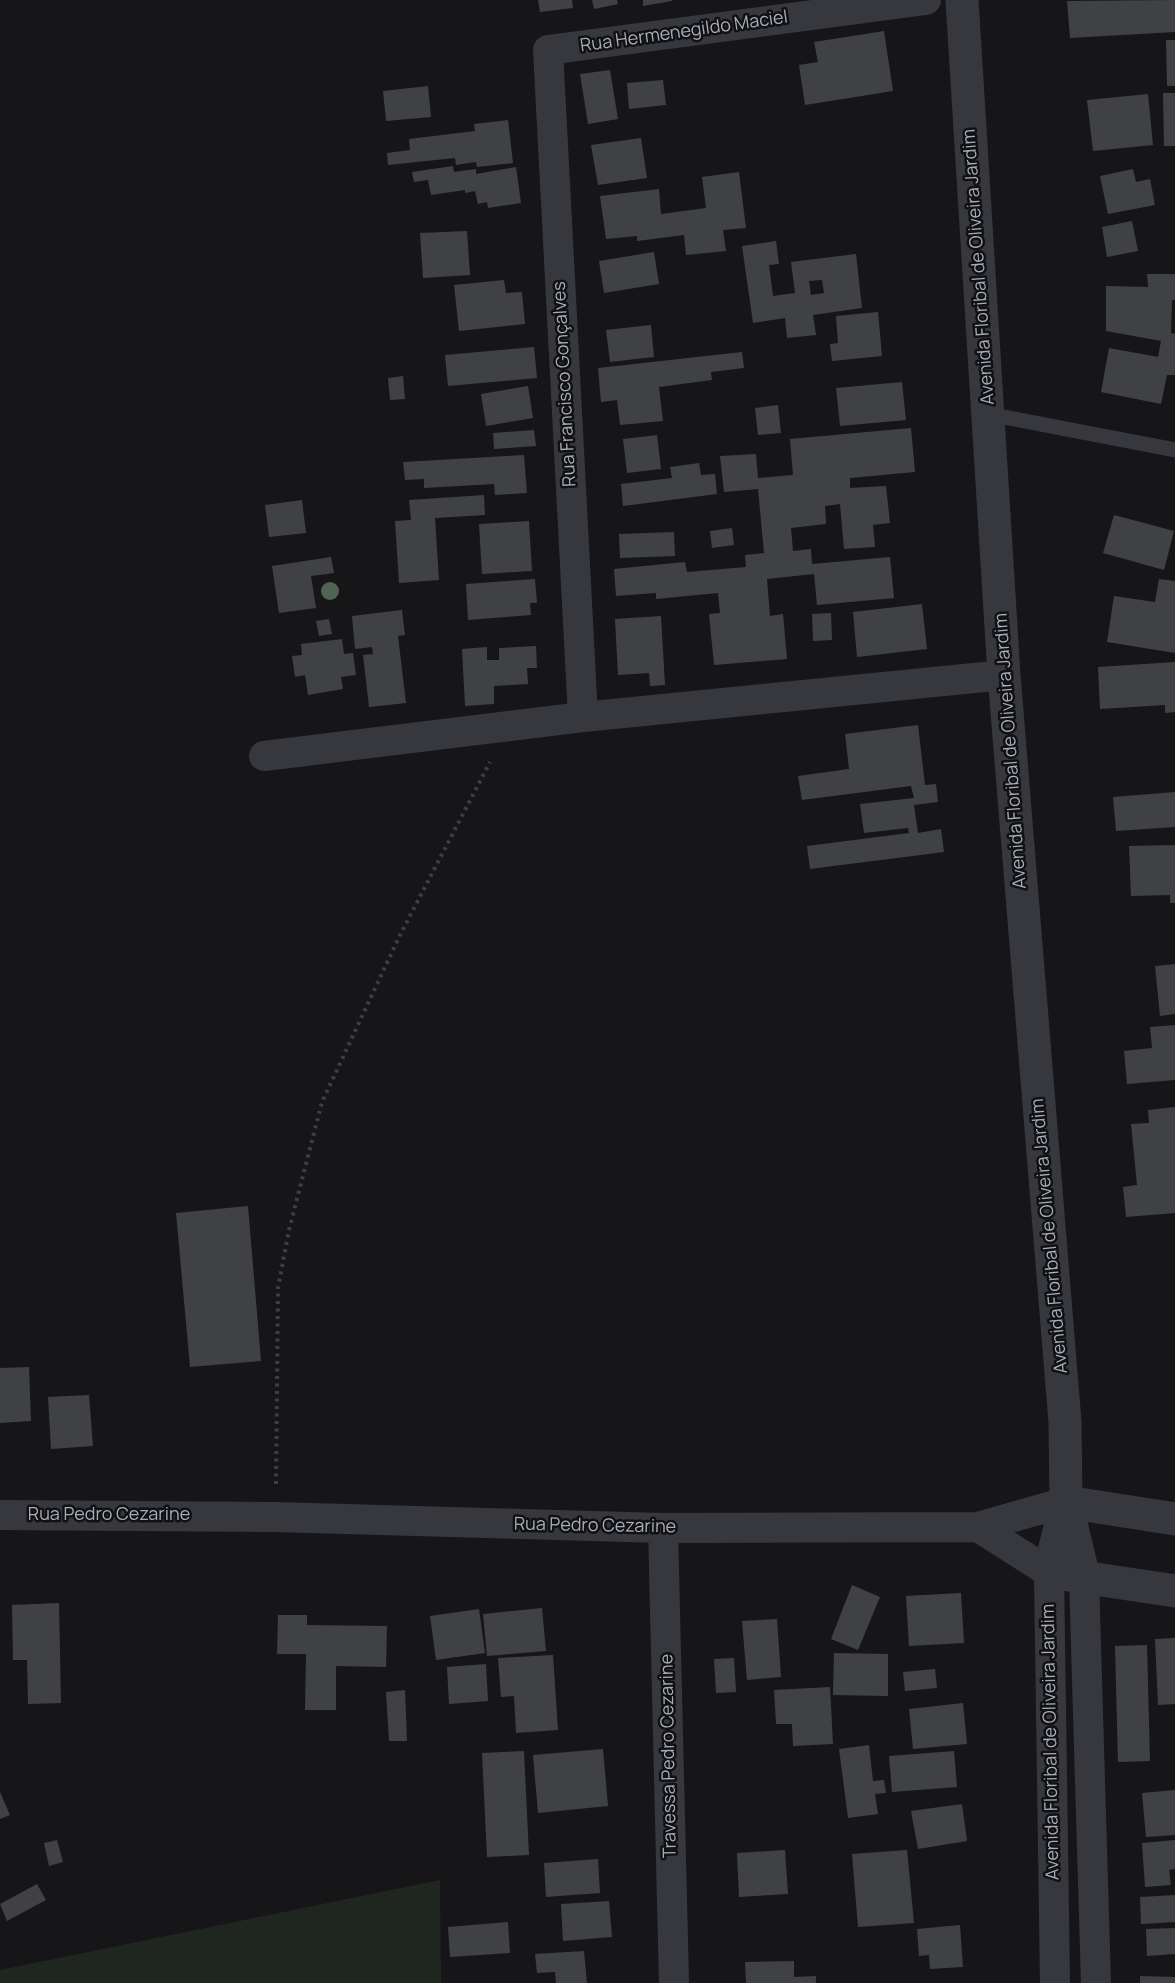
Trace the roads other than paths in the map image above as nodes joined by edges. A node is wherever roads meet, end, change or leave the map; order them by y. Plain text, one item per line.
1 (926, 0) edge
2 (962, 0) edge
3 (548, 50) joint
4 (988, 414) junction
5 (1175, 450) edge
6 (1004, 675) junction
7 (583, 717) junction
8 (264, 756) dead end
9 (1066, 1502) junction
10 (0, 1515) edge
11 (1175, 1519) edge
12 (978, 1527) junction
13 (663, 1528) junction
14 (1049, 1572) junction
15 (1084, 1578) junction
16 (1175, 1592) edge
17 (674, 1983) edge
18 (1054, 1983) edge
19 (1096, 1983) edge

1 - 3 street, Rua Hermenegildo Maciel
2 - 4 street, Avenida Floribal de Oliveira Jardim
3 - 7 street, Rua Francisco Gonçalves
4 - 5 lane
4 - 6 street, Avenida Floribal de Oliveira Jardim
6 - 7 street
6 - 9 street, Avenida Floribal de Oliveira Jardim
7 - 8 street
9 - 11 street
9 - 12 street, Rua Pedro Cezarine
9 - 14 street, Avenida Floribal de Oliveira Jardim
9 - 15 street, Avenida Floribal de Oliveira Jardim
10 - 13 street, Rua Pedro Cezarine
12 - 13 street, Rua Pedro Cezarine
12 - 14 street
13 - 17 street, Travessa Pedro Cezarine
14 - 15 street
14 - 18 street, Avenida Floribal de Oliveira Jardim
15 - 16 street
15 - 19 street, Avenida Floribal de Oliveira Jardim

